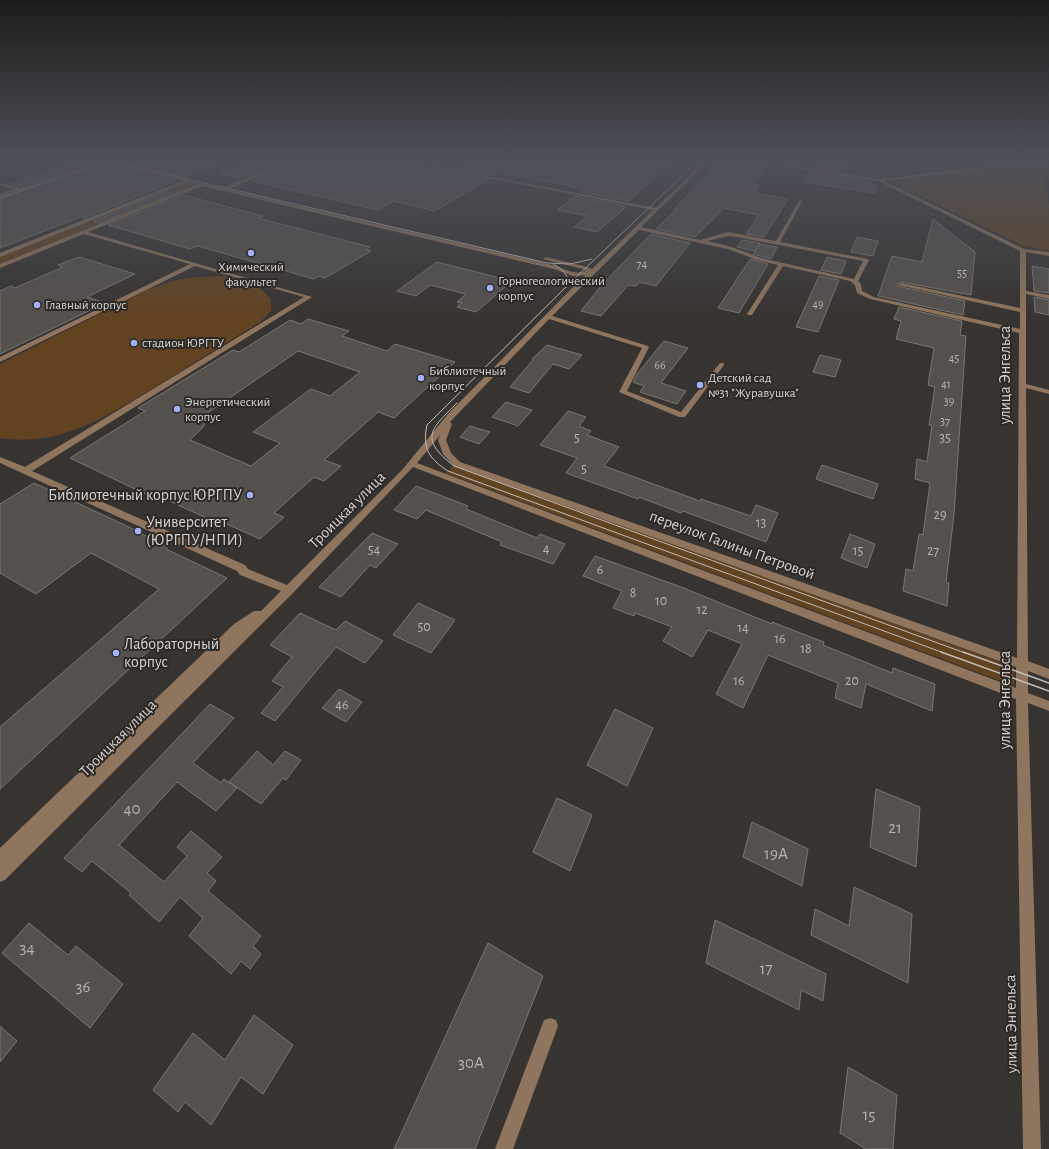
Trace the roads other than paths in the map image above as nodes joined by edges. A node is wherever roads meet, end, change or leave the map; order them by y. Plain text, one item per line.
1 (107, 213) edge
2 (128, 213) edge
3 (323, 213) edge
4 (347, 213) edge
5 (652, 213) edge
6 (794, 213) edge
7 (946, 213) edge
8 (637, 228) junction
9 (83, 232) junction
10 (439, 234) dead end
11 (700, 241) junction
12 (777, 242) junction
13 (1023, 250) junction
14 (1049, 254) edge
15 (0, 255) edge
16 (538, 257) dead end
17 (195, 264) junction
18 (781, 264) junction
19 (0, 266) edge
20 (589, 272) junction
21 (855, 282) junction
22 (901, 285) dead end
23 (1023, 292) junction
24 (1049, 298) edge
25 (1023, 310) junction
26 (750, 314) dead end
27 (548, 317) junction
28 (1023, 332) junction
29 (0, 360) edge
30 (722, 364) dead end
31 (1023, 385) junction
32 (1049, 392) edge
33 (451, 416) junction
34 (0, 460) edge
35 (413, 464) junction
36 (25, 471) junction
37 (290, 590) junction
38 (277, 602) junction
39 (1023, 665) junction
40 (1049, 674) edge
41 (1022, 696) junction
42 (1049, 706) edge
43 (0, 858) edge
44 (0, 875) edge
45 (550, 1026) dead end
46 (504, 1149) edge
47 (1032, 1149) edge

1 - 15 street
2 - 9 street
3 - 20 street
4 - 10 street
5 - 8 street, Троицкая улица
6 - 12 street
7 - 13 street
8 - 11 street
8 - 20 street, Троицкая улица
9 - 17 street
9 - 19 street
11 - 12 street
11 - 18 street
12 - 21 street
13 - 14 street
13 - 23 street, улица Энгельса
16 - 20 street
17 - 29 street
17 - 36 street
18 - 21 street
18 - 26 street
20 - 27 street, Троицкая улица
21 - 28 street
22 - 25 street
23 - 24 street
23 - 25 street, улица Энгельса
25 - 28 street, улица Энгельса
27 - 30 street
27 - 33 street, Троицкая улица
28 - 31 street, улица Энгельса
31 - 32 street
31 - 39 street, улица Энгельса
33 - 35 street, Троицкая улица
33 - 39 street, переулок Галины Петровой
34 - 36 street
35 - 37 street, Троицкая улица
35 - 41 street
36 - 37 street
37 - 38 street, Троицкая улица
38 - 43 street
38 - 44 street, Троицкая улица
39 - 40 street, переулок Галины Петровой
39 - 41 street, улица Энгельса
41 - 42 street
41 - 47 street, улица Энгельса
45 - 46 street

